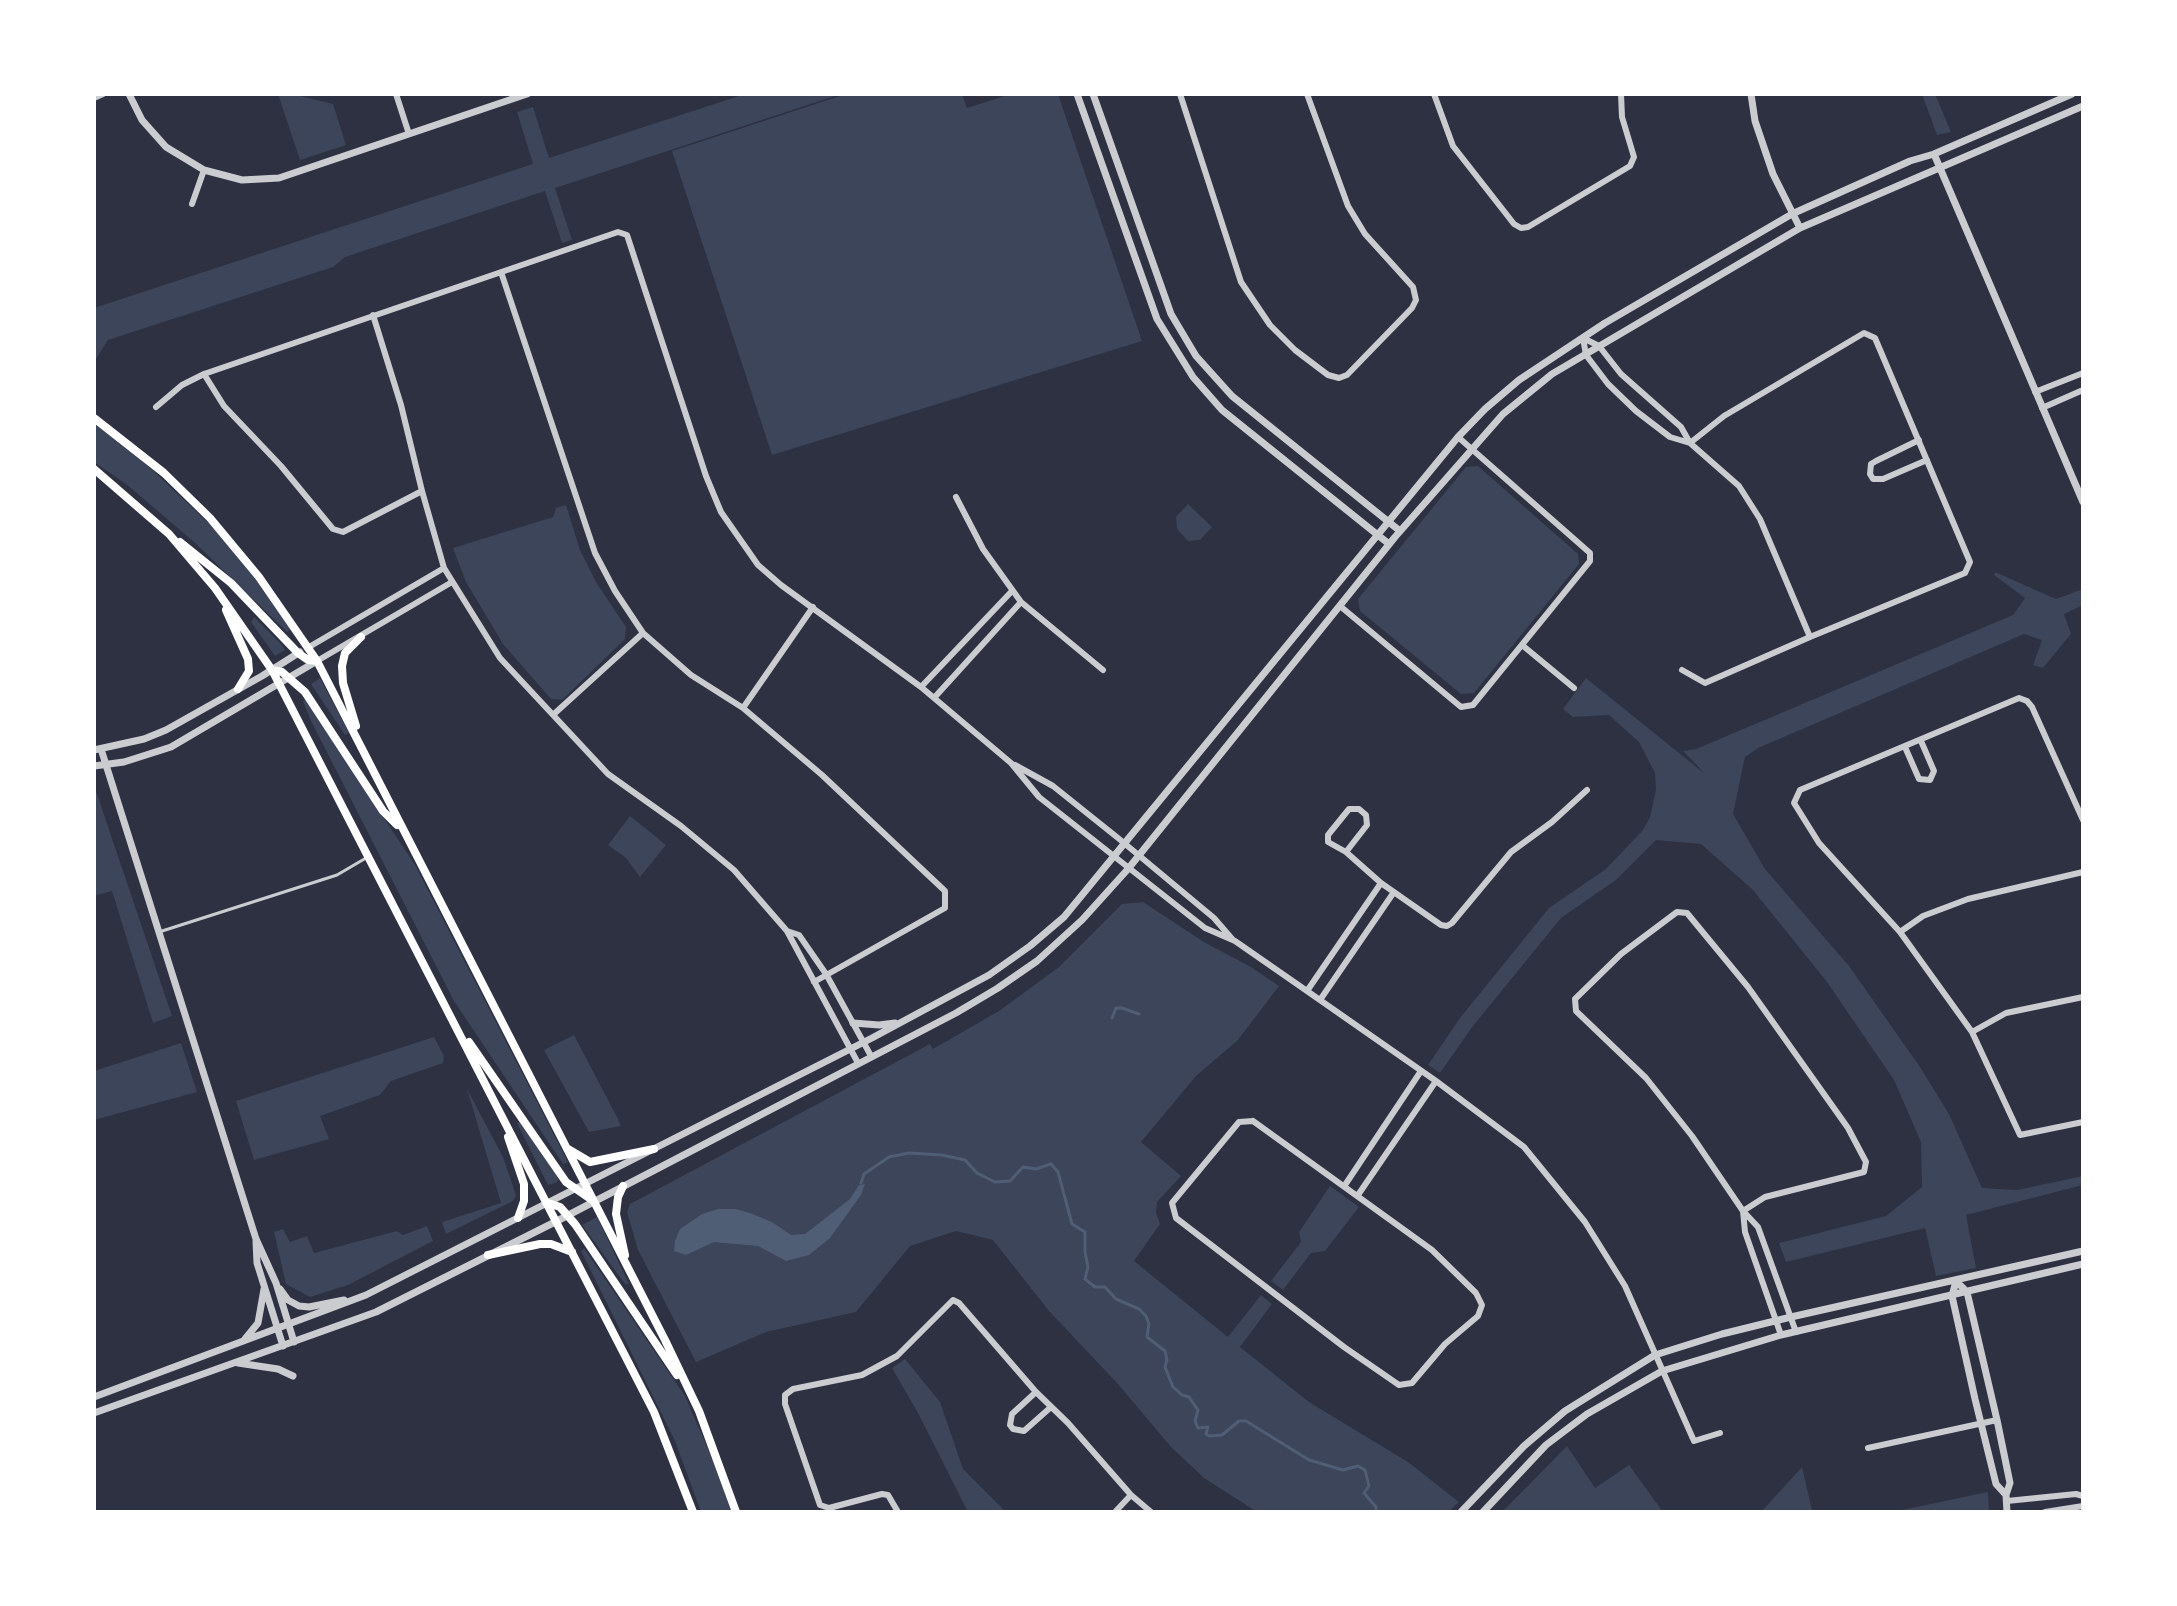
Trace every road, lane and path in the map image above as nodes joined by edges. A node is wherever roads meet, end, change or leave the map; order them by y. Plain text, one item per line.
1 (103, 94) edge
2 (129, 94) edge
3 (396, 94) edge
4 (525, 94) edge
5 (1077, 94) edge
6 (1093, 94) edge
7 (1180, 94) edge
8 (1307, 94) edge
9 (1434, 94) edge
10 (1621, 94) edge
11 (1751, 94) edge
12 (2072, 94) edge
13 (94, 98) edge
14 (2083, 106) edge
15 (409, 134) junction
16 (1934, 154) junction
17 (1940, 166) junction
18 (204, 170) junction
19 (192, 204) dead end
20 (1792, 214) junction
21 (1800, 228) junction
22 (501, 272) junction
23 (373, 315) junction
24 (1583, 338) junction
25 (1599, 346) junction
26 (1586, 355) junction
27 (2083, 373) edge
28 (204, 374) junction
29 (2083, 390) edge
30 (2035, 392) junction
31 (156, 407) dead end
32 (2042, 408) junction
33 (94, 418) edge
34 (1458, 437) junction
35 (1919, 440) junction
36 (1690, 443) junction
37 (1471, 449) junction
38 (1927, 460) junction
39 (94, 469) edge
40 (422, 491) junction
41 (956, 497) dead end
42 (2083, 502) edge
43 (1388, 521) junction
44 (1400, 531) junction
45 (169, 534) junction
46 (1376, 536) junction
47 (1389, 544) junction
48 (444, 568) junction
49 (452, 582) junction
50 (215, 588) junction
51 (1012, 591) junction
52 (1327, 596) junction
53 (1021, 602) junction
54 (1340, 606) junction
55 (813, 607) junction
56 (643, 633) junction
57 (361, 637) junction
58 (1810, 637) junction
59 (1522, 645) junction
60 (309, 647) junction
61 (298, 653) junction
62 (317, 661) junction
63 (272, 670) junction
64 (1103, 670) dead end
65 (1682, 670) dead end
66 (290, 678) junction
67 (1256, 682) junction
68 (281, 684) junction
69 (921, 687) junction
70 (1574, 688) dead end
71 (238, 689) junction
72 (1270, 693) junction
73 (934, 698) junction
74 (743, 708) junction
75 (554, 714) junction
76 (1921, 741) junction
77 (362, 746) junction
78 (1905, 747) junction
79 (98, 750) edge
80 (1011, 763) junction
81 (105, 765) junction
82 (94, 766) edge
83 (1587, 790) dead end
84 (2083, 794) edge
85 (2074, 798) junction
86 (2082, 815) edge
87 (403, 831) junction
88 (1126, 844) junction
89 (1346, 852) junction
90 (1139, 855) junction
91 (369, 856) junction
92 (1115, 857) junction
93 (1128, 869) junction
94 (2083, 872) edge
95 (1381, 883) junction
96 (1391, 890) junction
97 (787, 931) junction
98 (1900, 932) junction
99 (158, 933) junction
100 (1235, 941) junction
101 (826, 974) junction
102 (814, 982) junction
103 (1307, 991) junction
104 (2083, 997) edge
105 (1320, 1000) junction
106 (450, 1015) junction
107 (902, 1022) junction
108 (853, 1023) junction
109 (1972, 1032) junction
110 (864, 1042) junction
111 (850, 1049) junction
112 (871, 1056) junction
113 (858, 1063) junction
114 (1421, 1071) junction
115 (1436, 1081) junction
116 (495, 1103) junction
117 (2083, 1122) edge
118 (565, 1147) junction
119 (654, 1149) junction
120 (584, 1185) junction
121 (1345, 1185) junction
122 (623, 1186) junction
123 (575, 1190) junction
124 (1358, 1195) junction
125 (594, 1201) junction
126 (548, 1203) junction
127 (1743, 1211) junction
128 (567, 1216) junction
129 (518, 1218) junction
130 (557, 1221) junction
131 (256, 1239) junction
132 (2083, 1251) edge
133 (572, 1252) junction
134 (488, 1255) junction
135 (2083, 1264) edge
136 (630, 1272) junction
137 (1956, 1281) junction
138 (276, 1283) junction
139 (264, 1287) junction
140 (1967, 1292) junction
141 (366, 1295) junction
142 (1952, 1296) junction
143 (1791, 1317) junction
144 (1776, 1321) junction
145 (289, 1326) junction
146 (277, 1330) junction
147 (1796, 1332) junction
148 (1781, 1335) junction
149 (242, 1342) junction
150 (294, 1342) junction
151 (283, 1346) junction
152 (1655, 1355) junction
153 (236, 1363) junction
154 (1662, 1371) junction
155 (293, 1376) dead end
156 (1036, 1392) junction
157 (691, 1396) junction
158 (94, 1397) edge
159 (1051, 1407) junction
160 (94, 1413) edge
161 (1997, 1420) junction
162 (1981, 1423) junction
163 (1720, 1433) dead end
164 (1868, 1448) dead end
165 (1131, 1495) junction
166 (2083, 1496) edge
167 (2006, 1498) junction
168 (2083, 1506) edge
169 (693, 1512) edge
170 (736, 1512) edge
171 (898, 1512) edge
172 (1115, 1512) edge
173 (1151, 1512) edge
174 (1461, 1512) edge
175 (1483, 1512) edge
176 (2007, 1512) edge
177 (2045, 1512) edge

1 - 13 street
2 - 18 street
3 - 15 street
4 - 15 street
5 - 46 street
6 - 43 street
7 - 8 street
9 - 10 street
11 - 20 street
12 - 16 street
14 - 17 street
15 - 18 street
16 - 17 street
16 - 20 street
17 - 21 street
17 - 30 street
18 - 19 street
20 - 21 street
20 - 24 street
21 - 25 street
22 - 23 street
22 - 55 street
22 - 56 street
23 - 28 street
23 - 40 street
24 - 25 street
24 - 26 street
24 - 34 street
25 - 26 street
25 - 36 street
26 - 36 street
26 - 37 street
27 - 30 street
28 - 31 street
28 - 40 street
29 - 32 street
30 - 32 street
32 - 42 street
33 - 60 main road
34 - 37 street
34 - 43 street
35 - 36 street
35 - 38 street
35 - 38 street
36 - 58 street
37 - 44 street
37 - 59 street
38 - 58 street
39 - 45 main road
40 - 48 street
41 - 51 street
43 - 44 street
43 - 46 street
44 - 47 street
45 - 50 main road
45 - 61 main road
46 - 47 street
46 - 52 street
47 - 54 street
48 - 49 street
48 - 60 street
49 - 57 street
49 - 75 street
50 - 63 main road
50 - 71 main road
51 - 53 street
51 - 69 street
52 - 54 street
52 - 67 street
53 - 64 street
53 - 73 street
54 - 59 street
54 - 72 street
55 - 69 street
55 - 74 street
56 - 74 street
56 - 75 street
57 - 62 street
57 - 77 main road
58 - 65 street
59 - 70 street
60 - 61 street
60 - 62 main road
61 - 62 main road
61 - 63 street
62 - 66 street
62 - 77 main road
63 - 66 main road
63 - 68 main road
63 - 71 street
66 - 68 street
66 - 87 main road
67 - 72 street
67 - 88 street
68 - 81 street
68 - 91 main road
69 - 73 street
71 - 79 street
72 - 90 street
73 - 80 street
74 - 101 street
75 - 97 street
76 - 78 street
76 - 78 street
76 - 85 street
77 - 87 main road
78 - 98 street
79 - 81 street
80 - 88 street
80 - 92 street
81 - 82 street
81 - 99 street
83 - 96 street
84 - 85 street
85 - 86 street
87 - 118 main road
88 - 90 street
88 - 92 street
89 - 89 street
89 - 95 street
90 - 93 street
90 - 100 street
91 - 99 lane
91 - 106 main road
92 - 93 street
92 - 107 street
93 - 100 street
93 - 112 street
94 - 98 street
95 - 96 street
95 - 103 street
96 - 105 street
97 - 101 street
97 - 102 street
98 - 109 street
99 - 131 street
100 - 103 street
101 - 102 street
101 - 108 street
102 - 111 street
103 - 105 street
104 - 109 street
105 - 114 street
106 - 116 main road
106 - 123 main road
107 - 108 street
107 - 110 street
108 - 110 street
109 - 117 street
110 - 111 street
110 - 112 street
111 - 113 street
111 - 119 street
112 - 113 street
113 - 122 street
114 - 115 street
114 - 121 street
115 - 124 street
115 - 152 street
116 - 126 main road
116 - 129 main road
118 - 119 main road
118 - 120 main road
119 - 120 street
120 - 123 street
120 - 125 main road
121 - 124 street
121 - 124 street
122 - 125 street
122 - 136 main road
123 - 125 main road
123 - 126 street
125 - 128 street
125 - 136 main road
126 - 128 main road
126 - 129 street
126 - 130 main road
127 - 127 street
127 - 143 street
127 - 144 street
128 - 130 street
128 - 157 main road
129 - 141 street
130 - 133 main road
130 - 134 street
131 - 138 street
131 - 139 street
132 - 137 street
133 - 134 main road
133 - 169 main road
134 - 150 street
135 - 140 street
136 - 157 main road
137 - 140 street
137 - 142 street
137 - 143 street
138 - 141 street
138 - 145 street
139 - 146 street
139 - 149 street
140 - 142 street
140 - 161 street
141 - 145 street
142 - 147 street
142 - 162 street
143 - 144 street
143 - 147 street
144 - 148 street
144 - 152 street
145 - 146 street
145 - 150 street
146 - 149 street
146 - 151 street
147 - 148 street
148 - 154 street
149 - 158 street
150 - 151 street
151 - 153 street
152 - 154 street
152 - 174 street
153 - 155 street
153 - 160 street
154 - 163 street
154 - 175 street
156 - 159 street
156 - 159 street
156 - 171 street
157 - 170 main road
159 - 165 street
161 - 162 street
161 - 167 street
162 - 164 street
162 - 167 street
165 - 172 street
165 - 173 street
166 - 167 street
167 - 176 street
168 - 177 street

